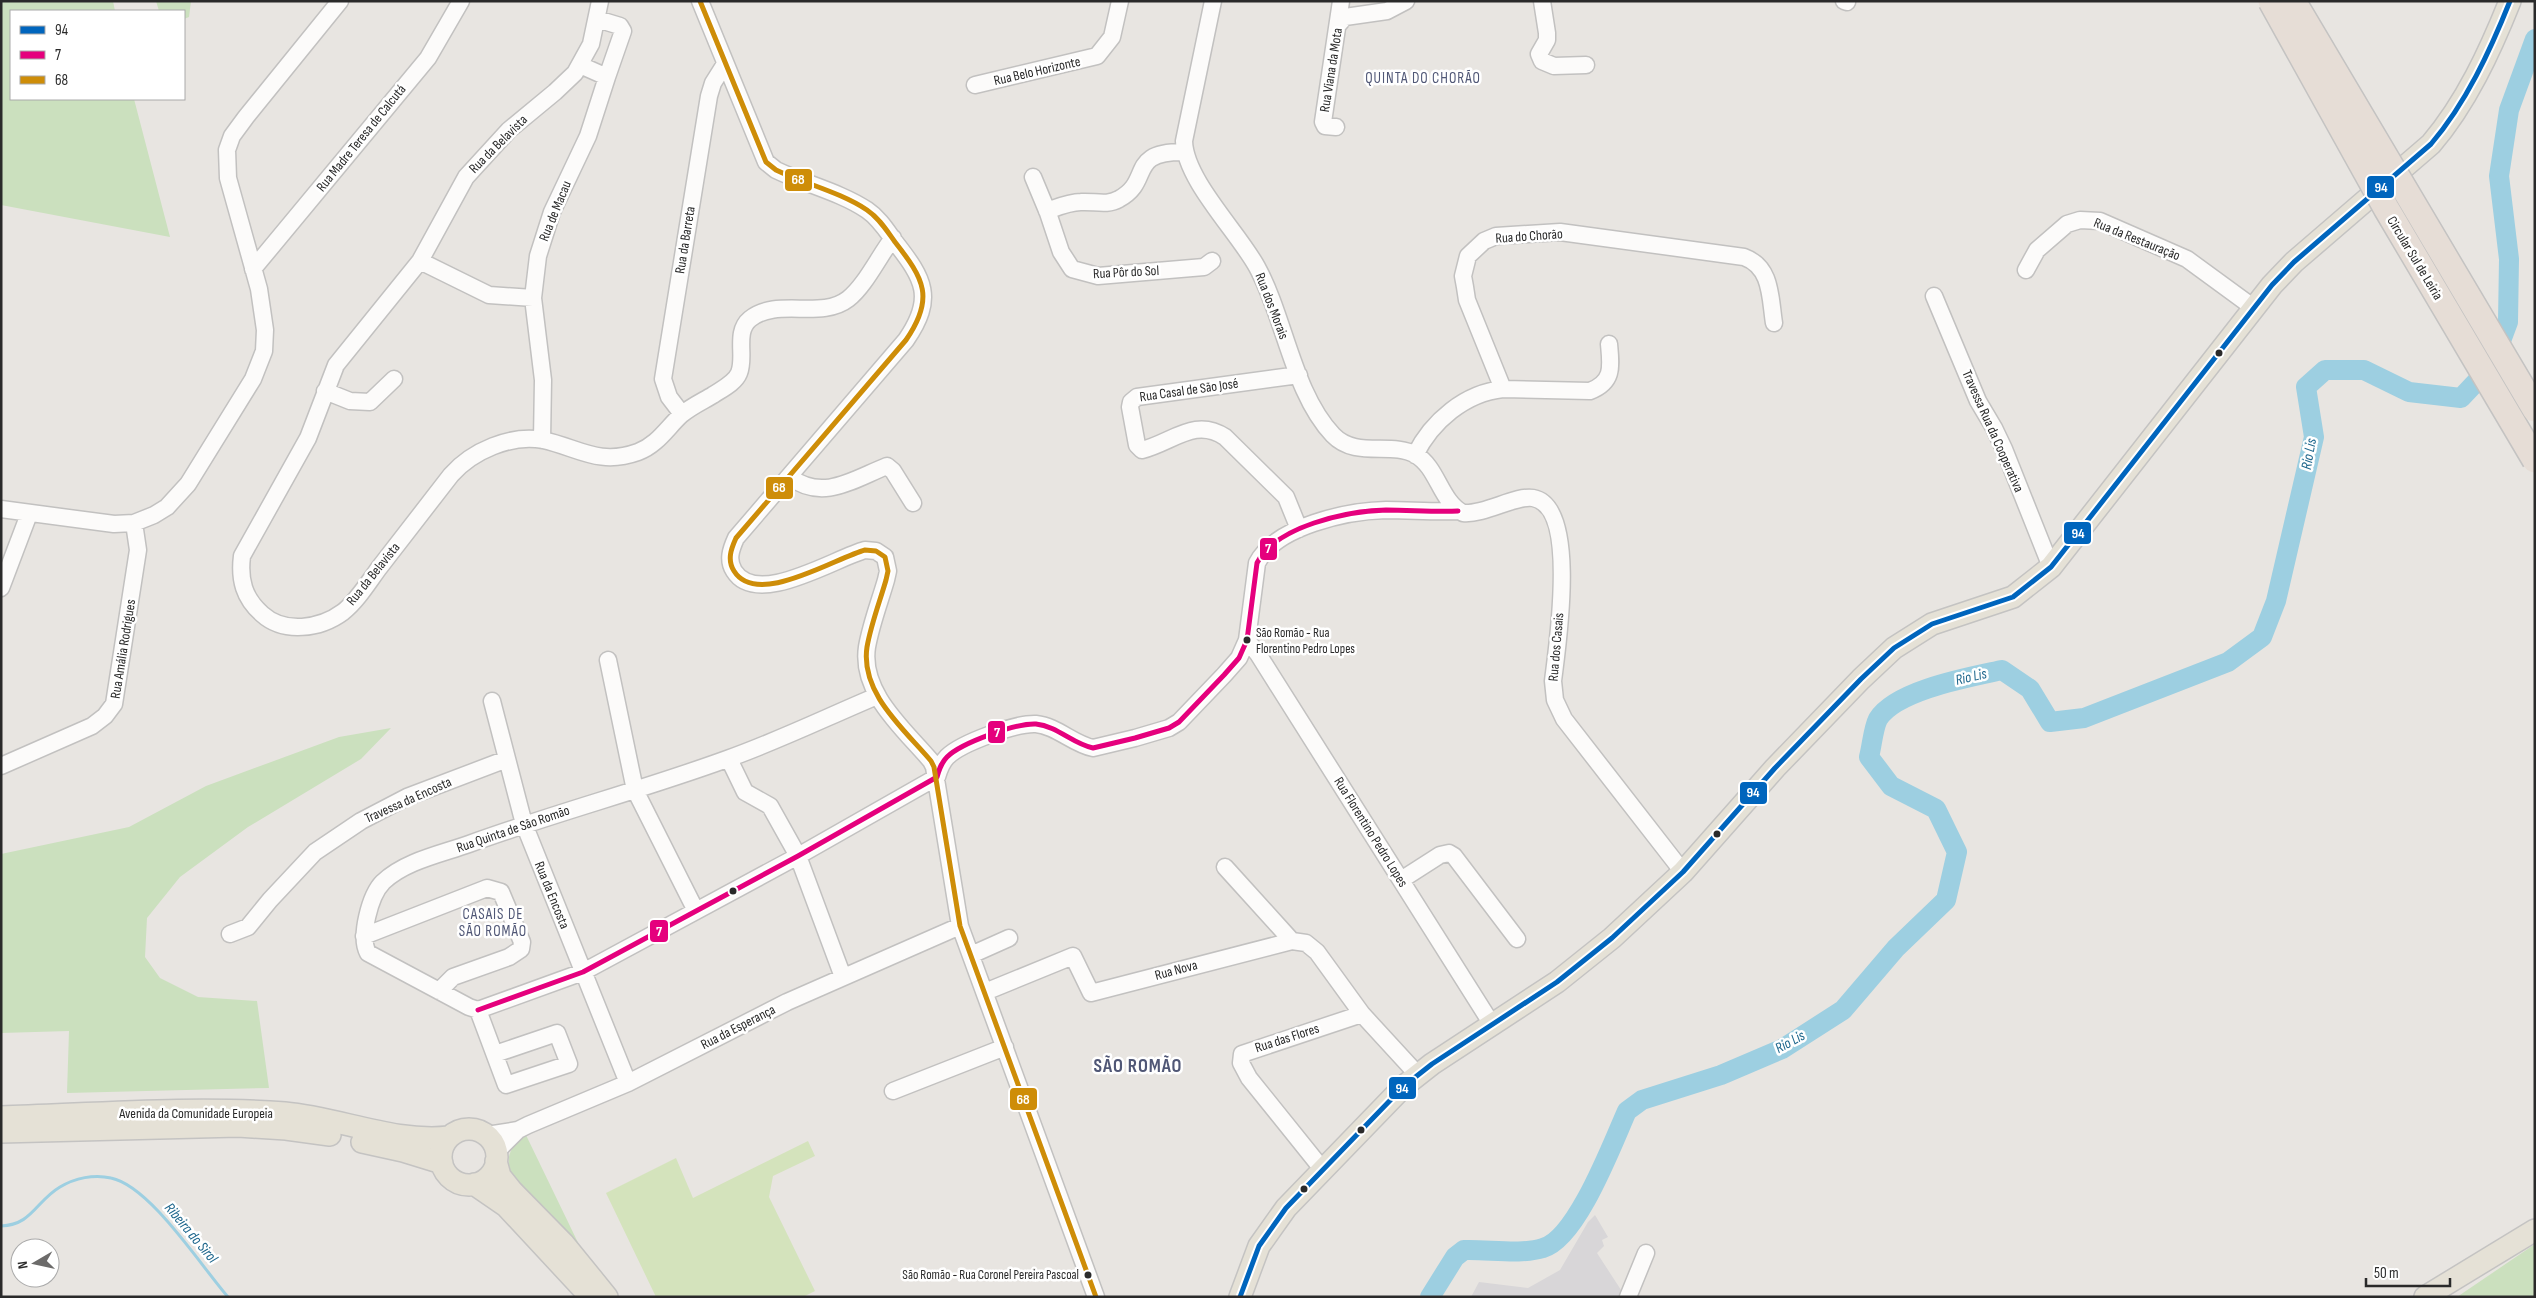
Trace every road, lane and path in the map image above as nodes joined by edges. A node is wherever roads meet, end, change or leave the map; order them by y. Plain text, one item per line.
1 (340, 1) edge
2 (460, 1) edge
3 (600, 1) edge
4 (700, 1) edge
5 (1120, 1) edge
6 (1212, 1) edge
7 (1341, 1) edge
8 (1406, 1) edge
9 (1542, 1) edge
10 (2271, 1) edge
11 (2292, 1) edge
12 (2510, 1) edge
13 (597, 19) junction
14 (1338, 25) junction
15 (725, 64) junction
16 (580, 65) junction
17 (1586, 65) dead end
18 (607, 78) junction
19 (975, 85) dead end
20 (1336, 128) dead end
21 (1184, 152) junction
22 (1033, 177) dead end
23 (1047, 211) junction
24 (892, 238) junction
25 (420, 261) junction
26 (1212, 261) dead end
27 (254, 269) junction
28 (2026, 270) dead end
29 (1934, 296) dead end
30 (533, 298) junction
31 (2254, 308) junction
32 (1774, 323) dead end
33 (1609, 344) dead end
34 (1299, 375) junction
35 (394, 379) dead end
36 (1503, 389) junction
37 (325, 391) junction
38 (2535, 409) edge
39 (682, 414) junction
40 (542, 440) junction
41 (1416, 455) junction
42 (2535, 460) edge
43 (790, 477) junction
44 (913, 503) dead end
45 (1, 510) edge
46 (1458, 511) junction
47 (29, 514) junction
48 (134, 523) junction
49 (1299, 529) junction
50 (2051, 567) junction
51 (1, 588) edge
52 (1247, 640) junction
53 (608, 660) dead end
54 (877, 696) junction
55 (492, 701) dead end
56 (729, 759) junction
57 (507, 760) junction
58 (1, 766) edge
59 (936, 777) junction
60 (635, 790) junction
61 (524, 824) junction
62 (798, 856) junction
63 (1226, 867) dead end
64 (1683, 872) junction
65 (1400, 880) junction
66 (696, 911) junction
67 (960, 926) junction
68 (230, 934) dead end
69 (364, 936) junction
70 (1010, 938) dead end
71 (1518, 939) dead end
72 (1292, 941) junction
73 (971, 955) junction
74 (583, 972) junction
75 (843, 977) junction
76 (439, 991) junction
77 (984, 992) junction
78 (478, 1010) junction
79 (1362, 1014) junction
80 (1493, 1026) junction
81 (1005, 1047) junction
82 (495, 1054) dead end
83 (1418, 1075) junction
84 (628, 1083) junction
85 (893, 1091) dead end
86 (1, 1117) edge
87 (1, 1132) edge
88 (449, 1137) junction
89 (493, 1149) junction
90 (442, 1163) junction
91 (1323, 1170) junction
92 (474, 1184) junction
93 (2535, 1230) edge
94 (1646, 1253) dead end
95 (590, 1297) edge
96 (608, 1297) edge
97 (1096, 1297) edge
98 (1240, 1297) edge
99 (1628, 1297) edge
100 (2425, 1297) edge

1 - 27 street
2 - 27 street, Rua Madre Teresa de Calcutá
3 - 13 street, Rua da Belavista
4 - 15 street
5 - 19 street, Rua Belo Horizonte
6 - 21 street
7 - 14 street, Rua Viana da Mota
8 - 14 street
9 - 17 street
10 - 42 highway, Circular Sul de Leiria, bridge
11 - 38 highway, Circular Sul de Leiria, bridge
12 - 31 main road
13 - 16 street, Rua da Belavista
13 - 18 street, Rua de Macau
14 - 20 street, Rua Viana da Mota
15 - 24 street
15 - 39 street, Rua da Barreta
16 - 18 street
16 - 25 street, Rua da Belavista
18 - 30 street, Rua de Macau
21 - 23 street
21 - 34 street, Rua dos Morais
22 - 23 street, Rua Pôr do Sol
23 - 26 street, Rua Pôr do Sol
24 - 39 street, Rua da Belavista
24 - 43 street
25 - 30 street
25 - 37 street, Rua da Belavista
27 - 48 street
28 - 31 street, Rua da Restauração
29 - 50 street, Travessa Rua da Cooperativa
30 - 40 street, Rua de Macau
31 - 50 main road
32 - 36 street, Rua do Chorão
33 - 36 street
34 - 41 street, Rua dos Morais
34 - 49 street, Rua Casal de São José
35 - 37 street
36 - 41 street
37 - 40 street, Rua da Belavista
39 - 40 street, Rua da Belavista
41 - 46 street
43 - 44 street
43 - 54 street
45 - 47 street
46 - 49 street
46 - 64 street, Rua dos Casais
47 - 48 street
47 - 51 street
48 - 58 street, Rua Amália Rodrigues
49 - 52 street
50 - 64 main road
52 - 59 street
52 - 65 street, Rua Florentino Pedro Lopes
53 - 60 street
54 - 56 street, Rua Quinta de São Romão
54 - 59 street
55 - 57 street, Rua da Encosta
56 - 60 street, Rua Quinta de São Romão
56 - 62 street
57 - 61 street, Rua da Encosta
57 - 68 street, Travessa da Encosta
59 - 62 street
59 - 67 street
60 - 61 street, Rua Quinta de São Romão
60 - 66 street
61 - 69 street, Rua Quinta de São Romão
61 - 74 street, Rua da Encosta
62 - 66 street
62 - 75 street
63 - 72 street
64 - 80 main road
65 - 71 street
65 - 80 street, Rua Florentino Pedro Lopes
66 - 74 street
67 - 73 street
67 - 75 street, Rua da Esperança
69 - 76 street
69 - 76 street
70 - 73 street
72 - 77 street, Rua Nova
72 - 79 street
73 - 77 street
74 - 78 street
74 - 84 street, Rua da Encosta
75 - 84 street, Rua da Esperança
76 - 78 street
77 - 81 street
78 - 82 street
79 - 83 street
79 - 91 street, Rua das Flores
80 - 83 main road
81 - 85 street
81 - 97 street
83 - 91 main road
84 - 89 street, Rua da Esperança
86 - 88 main road, Avenida da Comunidade Europeia
87 - 90 main road, Avenida da Comunidade Europeia
88 - 89 main road, Avenida da Comunidade Europeia
88 - 90 main road
89 - 92 main road
89 - 96 main road
90 - 92 main road
91 - 98 main road
92 - 95 main road
93 - 100 main road
94 - 99 street

